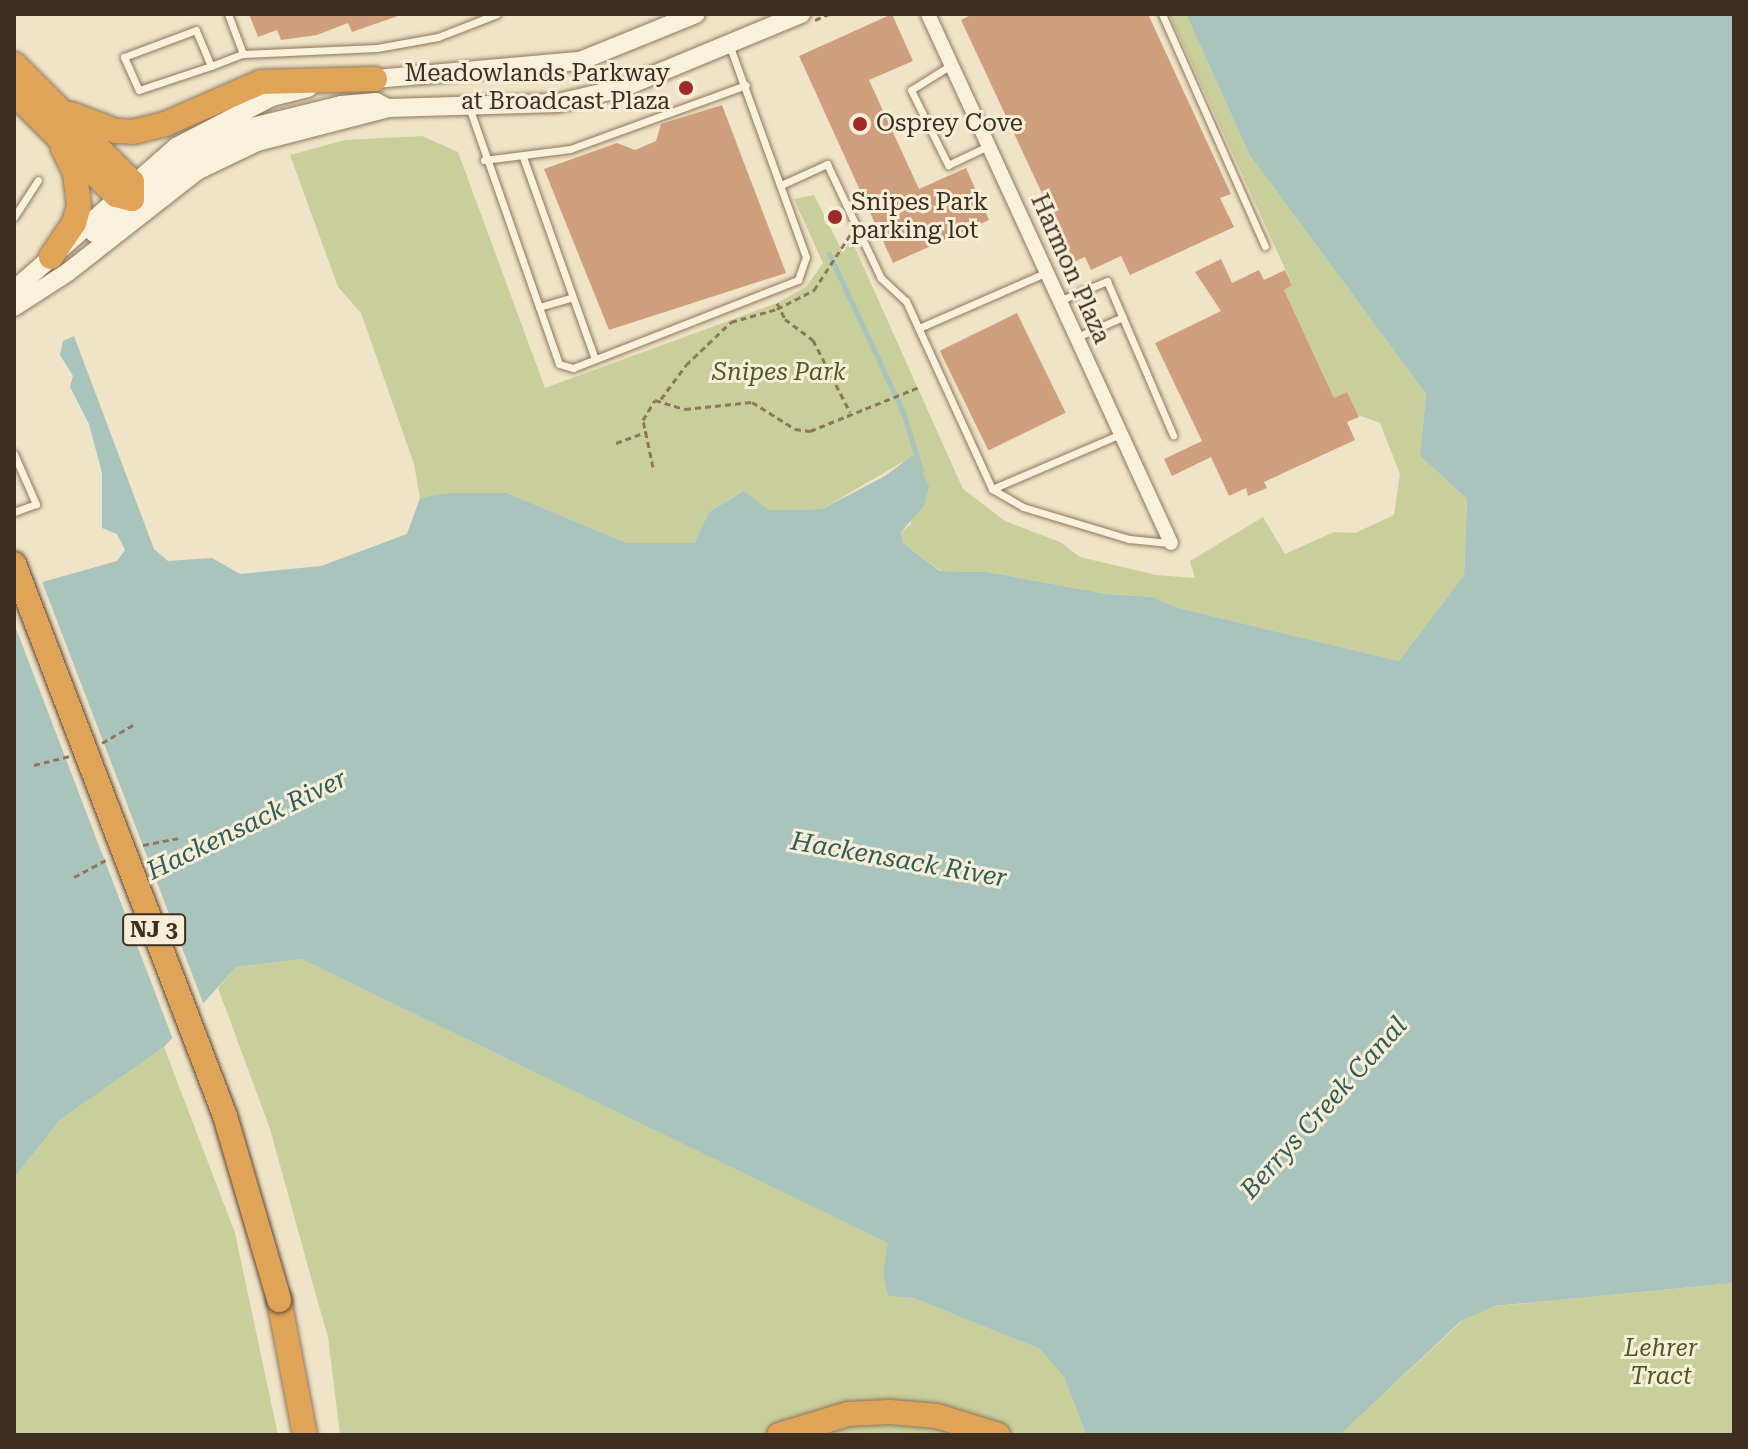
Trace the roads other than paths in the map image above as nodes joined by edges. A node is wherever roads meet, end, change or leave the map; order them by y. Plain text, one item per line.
1 (228, 14) edge
2 (497, 14) edge
3 (696, 14) edge
4 (801, 14) edge
5 (1162, 14) edge
6 (931, 17) edge
7 (730, 47) junction
8 (243, 54) junction
9 (14, 64) edge
10 (952, 65) junction
11 (211, 66) junction
12 (375, 79) junction
13 (746, 85) junction
14 (14, 93) edge
15 (469, 106) junction
16 (388, 108) junction
17 (53, 117) junction
18 (990, 145) junction
19 (523, 157) junction
20 (484, 160) junction
21 (38, 180) dead end
22 (781, 185) junction
23 (127, 192) junction
24 (14, 217) edge
25 (1265, 246) dead end
26 (50, 269) junction
27 (1049, 271) junction
28 (14, 290) edge
29 (571, 298) junction
30 (1061, 300) junction
31 (14, 307) edge
32 (539, 307) junction
33 (1123, 317) junction
34 (919, 328) junction
35 (1076, 337) junction
36 (595, 359) junction
37 (1121, 434) junction
38 (1173, 435) dead end
39 (14, 454) edge
40 (992, 489) junction
41 (14, 512) edge
42 (1171, 543) joint
43 (14, 564) edge
44 (305, 1435) edge
45 (779, 1435) edge
46 (998, 1435) edge

1 - 8 lane
2 - 8 lane
3 - 12 main road
4 - 7 main road
5 - 25 lane
6 - 10 street, Harmon Plaza
7 - 13 lane
7 - 15 main road
8 - 11 lane
9 - 17 highway
10 - 18 street, Harmon Plaza
10 - 18 lane
11 - 11 lane
12 - 17 highway
12 - 23 main road
13 - 19 lane
13 - 22 lane
14 - 17 highway
15 - 16 main road
15 - 20 lane
16 - 23 main road
16 - 26 main road
17 - 23 highway
17 - 26 highway
18 - 27 street, Harmon Plaza
19 - 20 lane
19 - 29 lane
20 - 32 lane
21 - 24 lane
22 - 34 lane
22 - 36 lane
23 - 26 main road
26 - 28 main road
26 - 31 main road
27 - 30 street, Harmon Plaza
27 - 34 lane
29 - 32 lane
29 - 36 lane
30 - 33 lane
30 - 35 street, Harmon Plaza
32 - 36 lane
33 - 35 lane
33 - 38 lane
34 - 40 lane
35 - 37 street, Harmon Plaza
37 - 40 lane
37 - 42 street, Harmon Plaza
39 - 41 lane
40 - 42 lane
43 - 44 highway, NJ 3, bridge
45 - 46 highway

